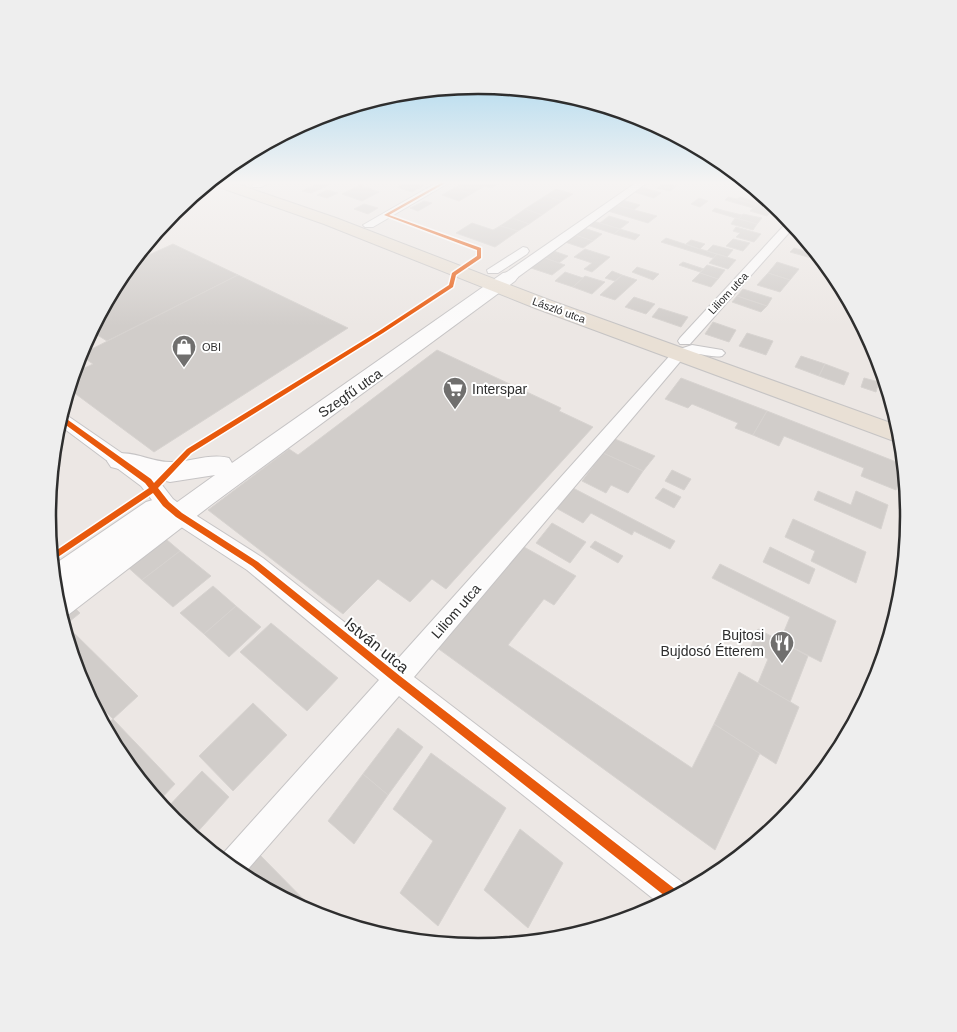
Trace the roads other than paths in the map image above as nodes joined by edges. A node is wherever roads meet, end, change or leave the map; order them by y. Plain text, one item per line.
1 (357, 230) edge
2 (381, 230) edge
3 (569, 230) edge
4 (785, 230) edge
5 (535, 242) dead end
6 (496, 278) junction
7 (682, 348) junction
8 (888, 416) edge
9 (67, 422) edge
10 (893, 432) edge
11 (120, 461) junction
12 (220, 465) junction
13 (173, 509) junction
14 (61, 577) edge
15 (64, 599) edge
16 (397, 679) junction
17 (235, 861) edge
18 (670, 892) edge

1 - 6 main road, László utca
2 - 6 main road, László utca
3 - 6 street, Szegfű utca
4 - 7 street, Liliom utca
5 - 6 street, Szegfű utca
6 - 7 main road, László utca
6 - 12 street, Szegfű utca
6 - 13 street, Szegfű utca
7 - 8 main road, László utca
7 - 10 main road, László utca
7 - 16 street, Liliom utca
9 - 11 street, István utca
11 - 12 street
11 - 13 street, István utca
12 - 13 street, Szegfű utca
13 - 14 street, Szegfű utca
13 - 15 street, Szegfű utca
13 - 16 street, István utca
16 - 17 street, Liliom utca
16 - 18 street, István utca

